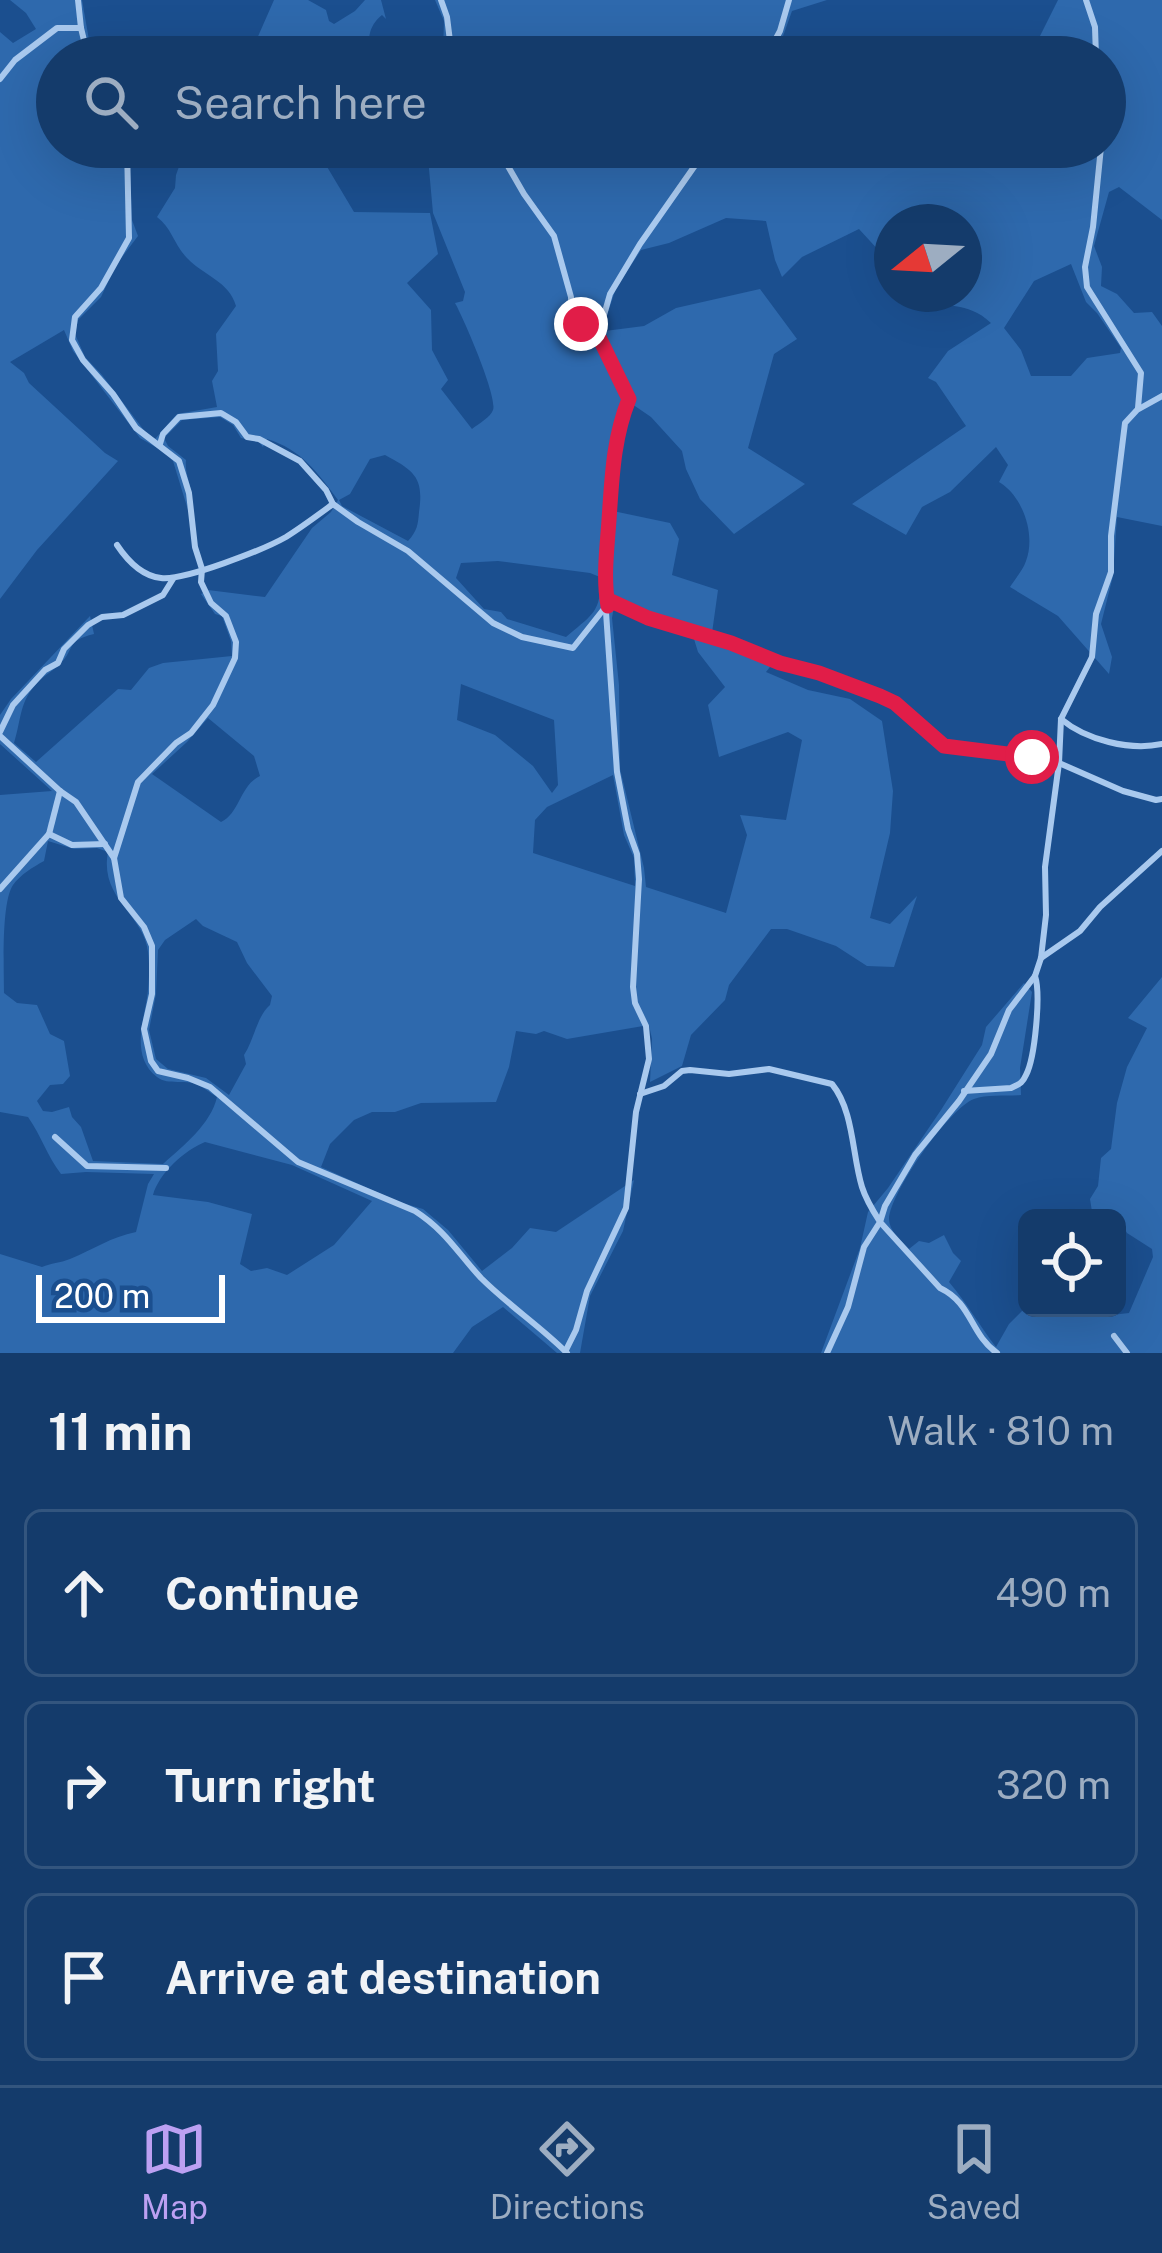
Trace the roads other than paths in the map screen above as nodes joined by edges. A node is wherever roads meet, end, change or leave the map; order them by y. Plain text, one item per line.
1 (78, 0) edge
2 (441, 0) edge
3 (789, 0) edge
4 (1085, 0) edge
5 (81, 28) junction
6 (46, 36) edge
7 (83, 36) edge
8 (450, 36) edge
9 (777, 36) edge
10 (1095, 36) edge
11 (36, 44) edge
12 (0, 79) edge
13 (127, 168) edge
14 (509, 168) edge
15 (693, 168) edge
16 (1099, 168) edge
17 (595, 329) junction
18 (1162, 396) edge
19 (1137, 410) junction
20 (160, 445) junction
21 (333, 504) junction
22 (117, 545) dead end
23 (202, 569) junction
24 (174, 577) junction
25 (608, 606) junction
26 (1060, 719) junction
27 (0, 734) edge
28 (1162, 744) edge
29 (1059, 764) junction
30 (60, 791) junction
31 (1162, 799) edge
32 (49, 834) junction
33 (106, 844) junction
34 (1162, 851) edge
35 (114, 858) junction
36 (0, 889) edge
37 (1040, 958) junction
38 (1035, 976) junction
39 (964, 1091) junction
40 (640, 1094) junction
41 (55, 1137) dead end
42 (166, 1168) dead end
43 (880, 1222) junction
44 (1114, 1336) dead end
45 (567, 1352) edge
46 (827, 1353) edge
47 (997, 1353) edge
48 (1127, 1353) edge

1 - 5 street
2 - 8 street
3 - 9 street
4 - 10 street
5 - 6 street
5 - 7 street
11 - 12 street
13 - 20 street
14 - 17 street
15 - 17 street
16 - 19 street
17 - 25 street
18 - 19 street
19 - 26 street
20 - 21 street
20 - 23 street
21 - 23 street
21 - 25 street
22 - 24 street
23 - 24 street
23 - 35 street
24 - 27 street
25 - 29 street
25 - 40 street
26 - 28 street
26 - 29 street
27 - 30 street
29 - 31 street
29 - 37 street
30 - 32 street
30 - 33 street
32 - 33 street
32 - 36 street
33 - 35 street
34 - 37 street
35 - 45 street
37 - 38 street
38 - 39 street
38 - 39 street
39 - 43 street
40 - 43 street
40 - 45 street
41 - 42 street
43 - 46 street
43 - 47 street
44 - 48 street

